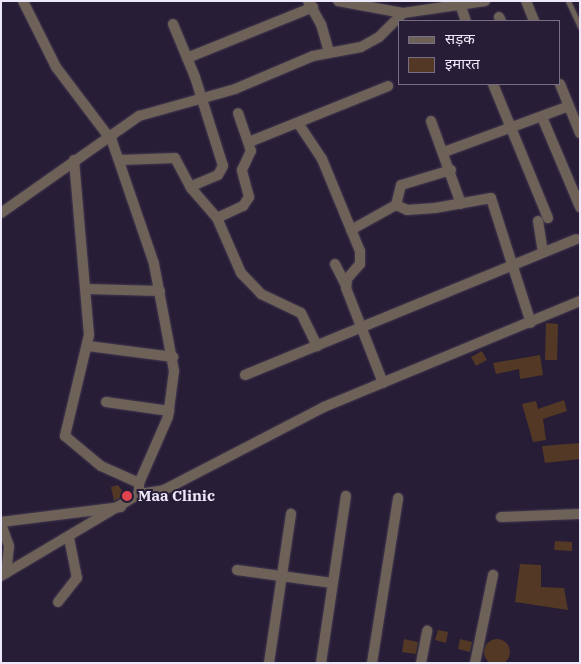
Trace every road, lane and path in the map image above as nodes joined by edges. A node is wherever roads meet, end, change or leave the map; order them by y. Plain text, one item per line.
1 (23, 1) edge
2 (338, 1) edge
3 (484, 1) edge
4 (526, 1) edge
5 (568, 1) edge
6 (310, 4) edge
7 (460, 4) junction
8 (403, 13) junction
9 (466, 20) edge
10 (534, 20) edge
11 (173, 24) dead end
12 (580, 27) edge
13 (329, 52) junction
14 (187, 58) junction
15 (493, 85) edge
16 (560, 85) edge
17 (388, 86) dead end
18 (199, 98) junction
19 (569, 106) junction
20 (238, 113) dead end
21 (542, 116) junction
22 (431, 121) dead end
23 (298, 123) junction
24 (513, 127) junction
25 (580, 134) edge
26 (109, 135) junction
27 (249, 142) junction
28 (444, 152) junction
29 (74, 160) junction
30 (120, 160) junction
31 (451, 170) junction
32 (190, 187) junction
33 (461, 204) junction
34 (396, 205) junction
35 (580, 207) edge
36 (1, 213) edge
37 (217, 218) junction
38 (351, 230) junction
39 (576, 239) dead end
40 (543, 252) junction
41 (335, 264) dead end
42 (510, 265) junction
43 (346, 286) junction
44 (87, 289) junction
45 (160, 290) junction
46 (580, 301) edge
47 (531, 323) junction
48 (361, 326) junction
49 (88, 346) junction
50 (316, 346) junction
51 (173, 357) junction
52 (245, 375) dead end
53 (383, 383) junction
54 (106, 402) dead end
55 (169, 411) junction
56 (139, 483) junction
57 (139, 494) junction
58 (346, 496) dead end
59 (398, 498) dead end
60 (121, 506) junction
61 (291, 514) dead end
62 (580, 514) edge
63 (501, 517) dead end
64 (1, 523) edge
65 (69, 538) junction
66 (237, 570) dead end
67 (4, 575) edge
68 (493, 575) dead end
69 (282, 577) junction
70 (332, 583) junction
71 (58, 602) dead end
72 (427, 631) dead end
73 (269, 663) edge
74 (321, 663) edge
75 (372, 663) edge
76 (421, 663) edge
77 (475, 663) edge

1 - 26 street
2 - 8 street
3 - 7 street
4 - 10 street
5 - 12 lane
6 - 13 street
6 - 14 street
7 - 8 street
7 - 9 street
8 - 13 street
11 - 14 street
13 - 18 street
14 - 18 street
15 - 24 street
16 - 19 street
17 - 23 street
18 - 26 street
18 - 32 street
19 - 21 street
19 - 25 street
20 - 27 street
21 - 24 street
21 - 35 street
22 - 28 street
23 - 27 street
23 - 38 street
24 - 28 street
24 - 40 street
26 - 29 street
26 - 30 street
27 - 37 street
28 - 31 street
29 - 36 street
29 - 44 street
30 - 32 street
30 - 45 street
31 - 33 street
31 - 34 street
32 - 37 street
33 - 34 street
33 - 42 street
34 - 38 street
37 - 50 street
38 - 43 street
39 - 40 street
40 - 42 street
41 - 43 street
42 - 47 street
42 - 48 street
43 - 48 street
44 - 45 street
44 - 49 street
45 - 51 street
46 - 47 street
47 - 53 street
48 - 50 street
48 - 53 street
49 - 51 street
49 - 56 street
50 - 52 street
51 - 55 street
53 - 57 street
54 - 55 street
55 - 56 street
56 - 57 street
57 - 60 street
58 - 70 street
59 - 75 street
60 - 64 street
60 - 65 street
61 - 69 street
62 - 63 street
64 - 67 street
65 - 67 street
65 - 71 street
66 - 69 street
68 - 77 street
69 - 70 street
69 - 73 street
70 - 74 street
72 - 76 street

